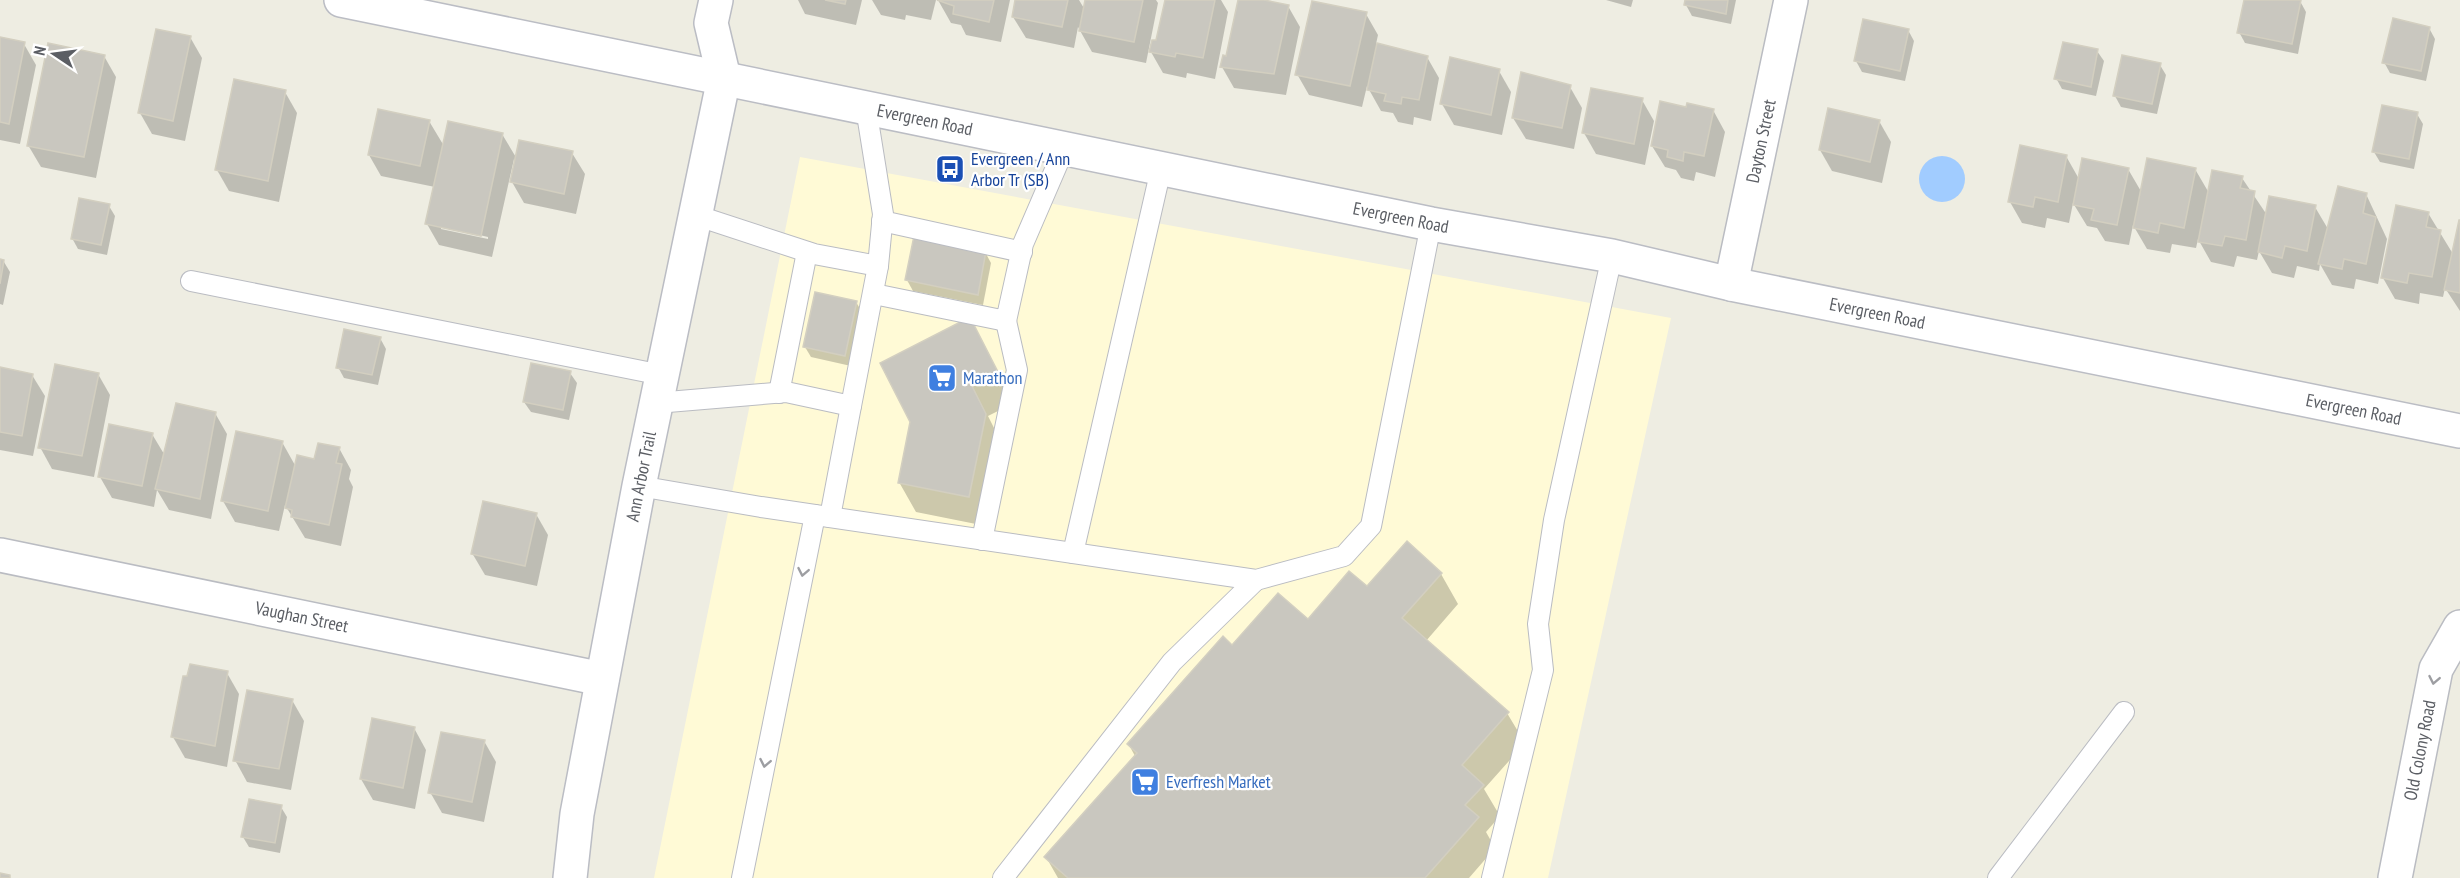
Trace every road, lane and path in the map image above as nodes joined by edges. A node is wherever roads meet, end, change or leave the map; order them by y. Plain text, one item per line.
1 (341, 0) edge
2 (716, 0) edge
3 (1791, 0) edge
4 (724, 78) junction
5 (866, 108) junction
6 (1064, 149) junction
7 (1161, 169) junction
8 (695, 215) junction
9 (882, 221) junction
10 (1431, 224) junction
11 (807, 252) junction
12 (1022, 252) junction
13 (1612, 256) junction
14 (878, 266) junction
15 (191, 280) dead end
16 (1731, 284) junction
17 (874, 294) junction
18 (1006, 321) junction
19 (659, 389) junction
20 (779, 393) junction
21 (851, 406) junction
22 (2460, 431) edge
23 (639, 486) junction
24 (822, 516) junction
25 (982, 540) junction
26 (1073, 553) junction
27 (0, 555) edge
28 (1256, 580) junction
29 (2460, 627) edge
30 (602, 679) junction
31 (2124, 712) dead end
32 (570, 878) edge
33 (742, 878) edge
34 (1003, 878) edge
35 (1492, 878) edge
36 (1998, 878) edge
37 (2395, 878) edge

1 - 4 street, Evergreen Road
2 - 4 street
3 - 16 street, Dayton Street
4 - 5 street, Evergreen Road
4 - 8 street, Ann Arbor Trail
5 - 6 street, Evergreen Road
5 - 9 lane
6 - 7 street, Evergreen Road
6 - 12 lane
7 - 10 street, Evergreen Road
7 - 26 lane
8 - 11 lane
8 - 19 street, Ann Arbor Trail
9 - 12 lane
9 - 14 lane
10 - 13 street, Evergreen Road
10 - 28 lane
11 - 14 lane
11 - 20 lane
12 - 18 lane
13 - 16 street, Evergreen Road
13 - 35 lane
14 - 17 lane
15 - 19 lane
16 - 22 street, Evergreen Road
17 - 18 lane
17 - 21 lane
18 - 25 lane
19 - 20 lane
19 - 23 street, Ann Arbor Trail
20 - 21 lane
21 - 24 lane
23 - 24 lane
23 - 30 street, Ann Arbor Trail
24 - 25 lane
24 -> 33 lane
25 - 26 lane
26 - 28 lane
27 - 30 street, Vaughan Street
28 - 34 lane
29 -> 37 street, Old Colony Road
30 - 32 street, Ann Arbor Trail
31 - 36 lane

